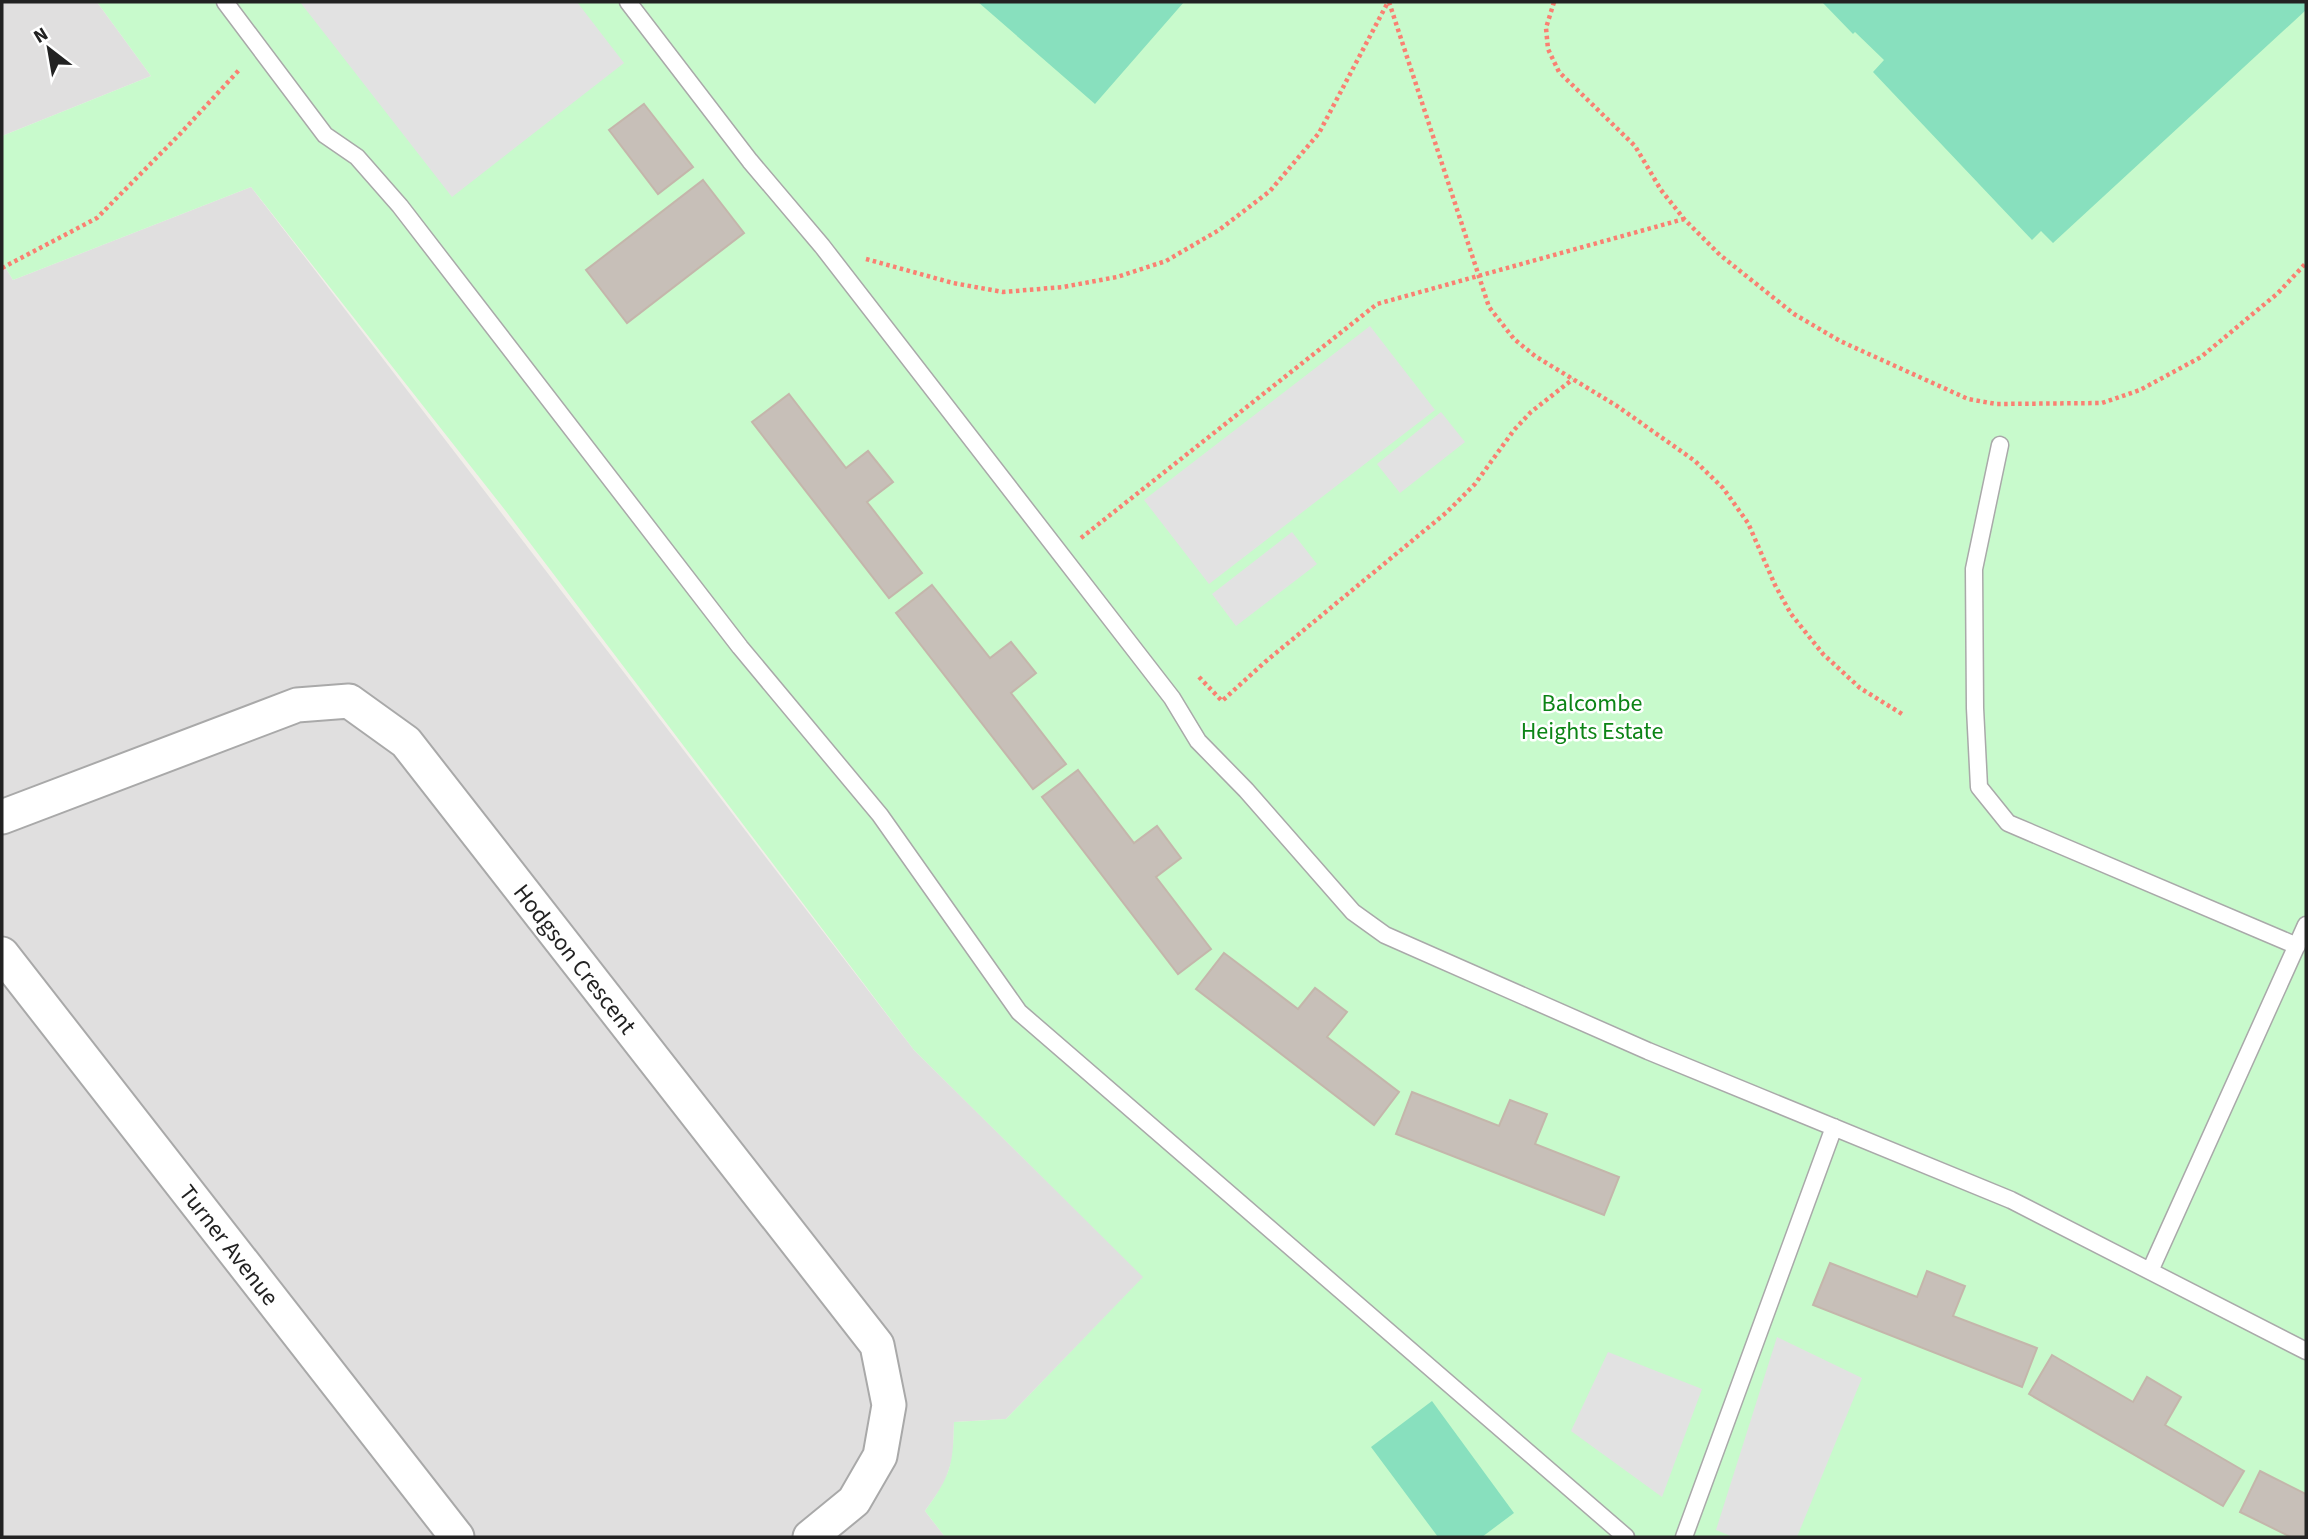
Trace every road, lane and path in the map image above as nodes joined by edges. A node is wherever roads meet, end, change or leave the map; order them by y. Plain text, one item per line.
1 (225, 2) edge
2 (628, 2) edge
3 (1388, 2) edge
4 (1554, 2) edge
5 (258, 48) junction
6 (1684, 219) junction
7 (822, 246) junction
8 (2306, 263) edge
9 (2, 268) edge
10 (1479, 276) junction
11 (1573, 379) junction
12 (2000, 445) dead end
13 (1060, 555) junction
14 (1199, 677) dead end
15 (1902, 714) dead end
16 (2, 817) edge
17 (2306, 925) edge
18 (2297, 946) junction
19 (2, 954) edge
20 (1834, 1127) junction
21 (2150, 1271) junction
22 (2306, 1351) edge
23 (457, 1537) edge
24 (810, 1537) edge
25 (1626, 1537) edge
26 (1684, 1537) edge

1 - 5 lane
2 - 7 lane
3 - 7 path
3 - 10 path
4 - 6 path
5 - 9 path
5 - 25 lane
6 - 8 path
6 - 10 path
7 - 13 lane
10 - 11 path
10 - 13 path
11 - 14 path
11 - 15 path
12 - 18 lane
13 - 20 lane
16 - 24 street, Hodgson Crescent
17 - 18 lane
18 - 21 lane
19 - 23 street, Turner Avenue
20 - 21 lane
20 - 26 lane
21 - 22 lane

